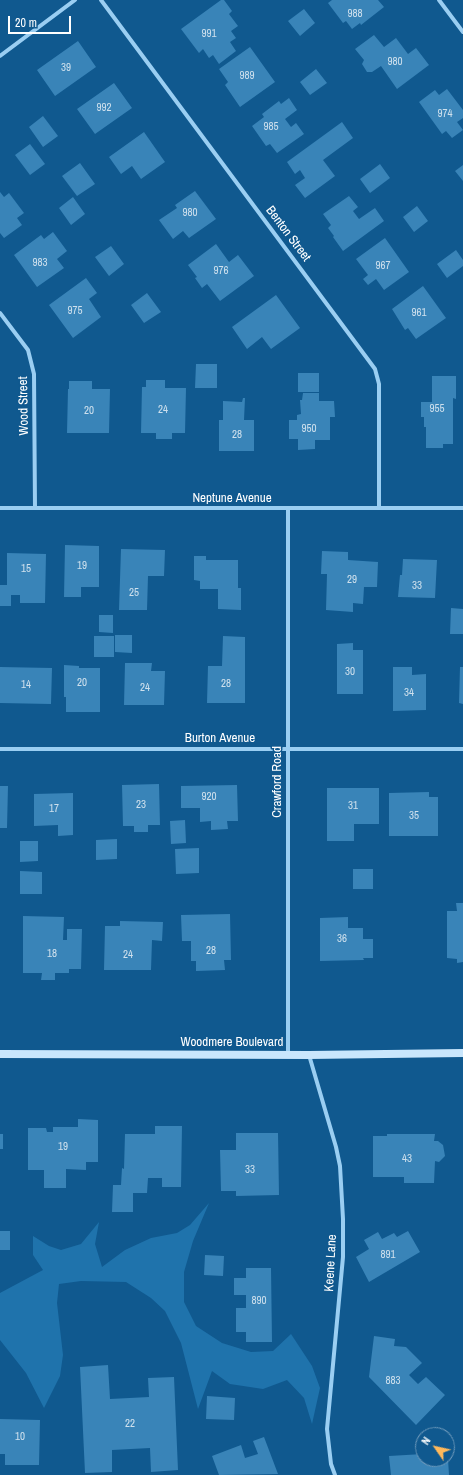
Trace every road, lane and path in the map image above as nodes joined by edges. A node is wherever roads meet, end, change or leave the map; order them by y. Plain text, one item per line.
1 (75, 0) edge
2 (101, 0) edge
3 (439, 0) edge
4 (463, 32) edge
5 (0, 56) edge
6 (0, 313) edge
7 (380, 507) junction
8 (0, 508) edge
9 (35, 508) junction
10 (463, 508) edge
11 (288, 509) junction
12 (0, 749) edge
13 (288, 749) junction
14 (463, 749) edge
15 (463, 1053) edge
16 (0, 1054) edge
17 (288, 1055) junction
18 (309, 1055) junction
19 (335, 1475) edge

1 - 5 street
2 - 7 street, Benton Street
3 - 4 street
6 - 9 street, Wood Street
7 - 10 street, Neptune Avenue
7 - 11 street, Neptune Avenue
8 - 9 street, Neptune Avenue
9 - 11 street, Neptune Avenue
11 - 13 street, Crawford Road
12 - 13 street, Burton Avenue
13 - 14 street, Burton Avenue
13 - 17 street, Crawford Road
15 - 18 street, Woodmere Boulevard
16 - 17 street, Woodmere Boulevard
17 - 18 street, Woodmere Boulevard
18 - 19 street, Keene Lane

